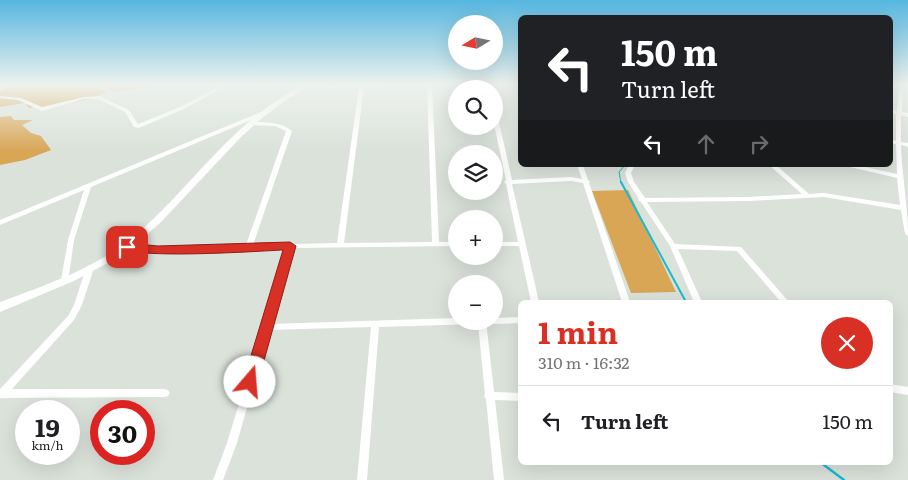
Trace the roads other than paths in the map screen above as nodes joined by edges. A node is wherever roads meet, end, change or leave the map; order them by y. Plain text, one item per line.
1 (36, 106) edge
2 (52, 106) edge
3 (117, 106) edge
4 (185, 106) edge
5 (273, 106) edge
6 (359, 106) edge
7 (430, 106) edge
8 (899, 106) edge
9 (893, 112) edge
10 (898, 113) junction
11 (261, 114) junction
12 (908, 115) edge
13 (249, 124) junction
14 (498, 135) edge
15 (893, 142) edge
16 (898, 143) junction
17 (908, 145) edge
18 (581, 167) edge
19 (632, 167) edge
20 (774, 167) edge
21 (860, 167) edge
22 (908, 173) edge
23 (900, 174) junction
24 (571, 179) junction
25 (507, 182) junction
26 (586, 182) junction
27 (88, 188) junction
28 (808, 195) junction
29 (641, 200) junction
30 (905, 213) edge
31 (0, 223) edge
32 (908, 234) edge
33 (436, 244) junction
34 (448, 244) edge
35 (503, 244) edge
36 (523, 244) junction
37 (340, 245) junction
38 (290, 246) junction
39 (673, 246) junction
40 (127, 247) junction
41 (249, 247) junction
42 (90, 268) junction
43 (65, 280) junction
44 (536, 300) edge
45 (625, 300) edge
46 (697, 300) edge
47 (783, 300) edge
48 (0, 307) edge
49 (518, 320) edge
50 (503, 321) edge
51 (448, 322) edge
52 (374, 324) junction
53 (268, 327) junction
54 (483, 330) edge
55 (893, 388) edge
56 (908, 391) edge
57 (165, 392) dead end
58 (1, 394) edge
59 (489, 396) junction
60 (518, 397) edge
61 (218, 480) edge
62 (362, 480) edge
63 (499, 480) edge

1 - 2 street
3 - 4 street
5 - 11 street
6 - 37 street
7 - 33 street
8 - 10 street
9 - 10 street
10 - 12 street
10 - 16 street
11 - 13 street
11 - 27 street
13 - 40 street
13 - 41 street
14 - 25 street
15 - 16 street
16 - 17 street
16 - 23 street
18 - 24 street
18 - 26 street
19 - 29 street
20 - 28 street
21 - 23 street
22 - 23 street
23 - 30 street
24 - 25 street
24 - 26 street
25 - 36 street
26 - 45 street
27 - 31 street
27 - 43 street
28 - 29 street
28 - 30 street
29 - 39 street
30 - 32 street
33 - 34 street
33 - 37 street
35 - 36 street
36 - 44 street
37 - 38 street
38 - 41 street
38 - 53 street
39 - 46 street
39 - 47 street
40 - 41 street
40 - 42 street
42 - 43 street
42 - 58 street
43 - 48 street
49 - 50 street
51 - 52 street
52 - 53 street
52 - 62 street
53 - 61 street
54 - 59 street
55 - 56 street
57 - 58 street
59 - 60 street
59 - 63 street

